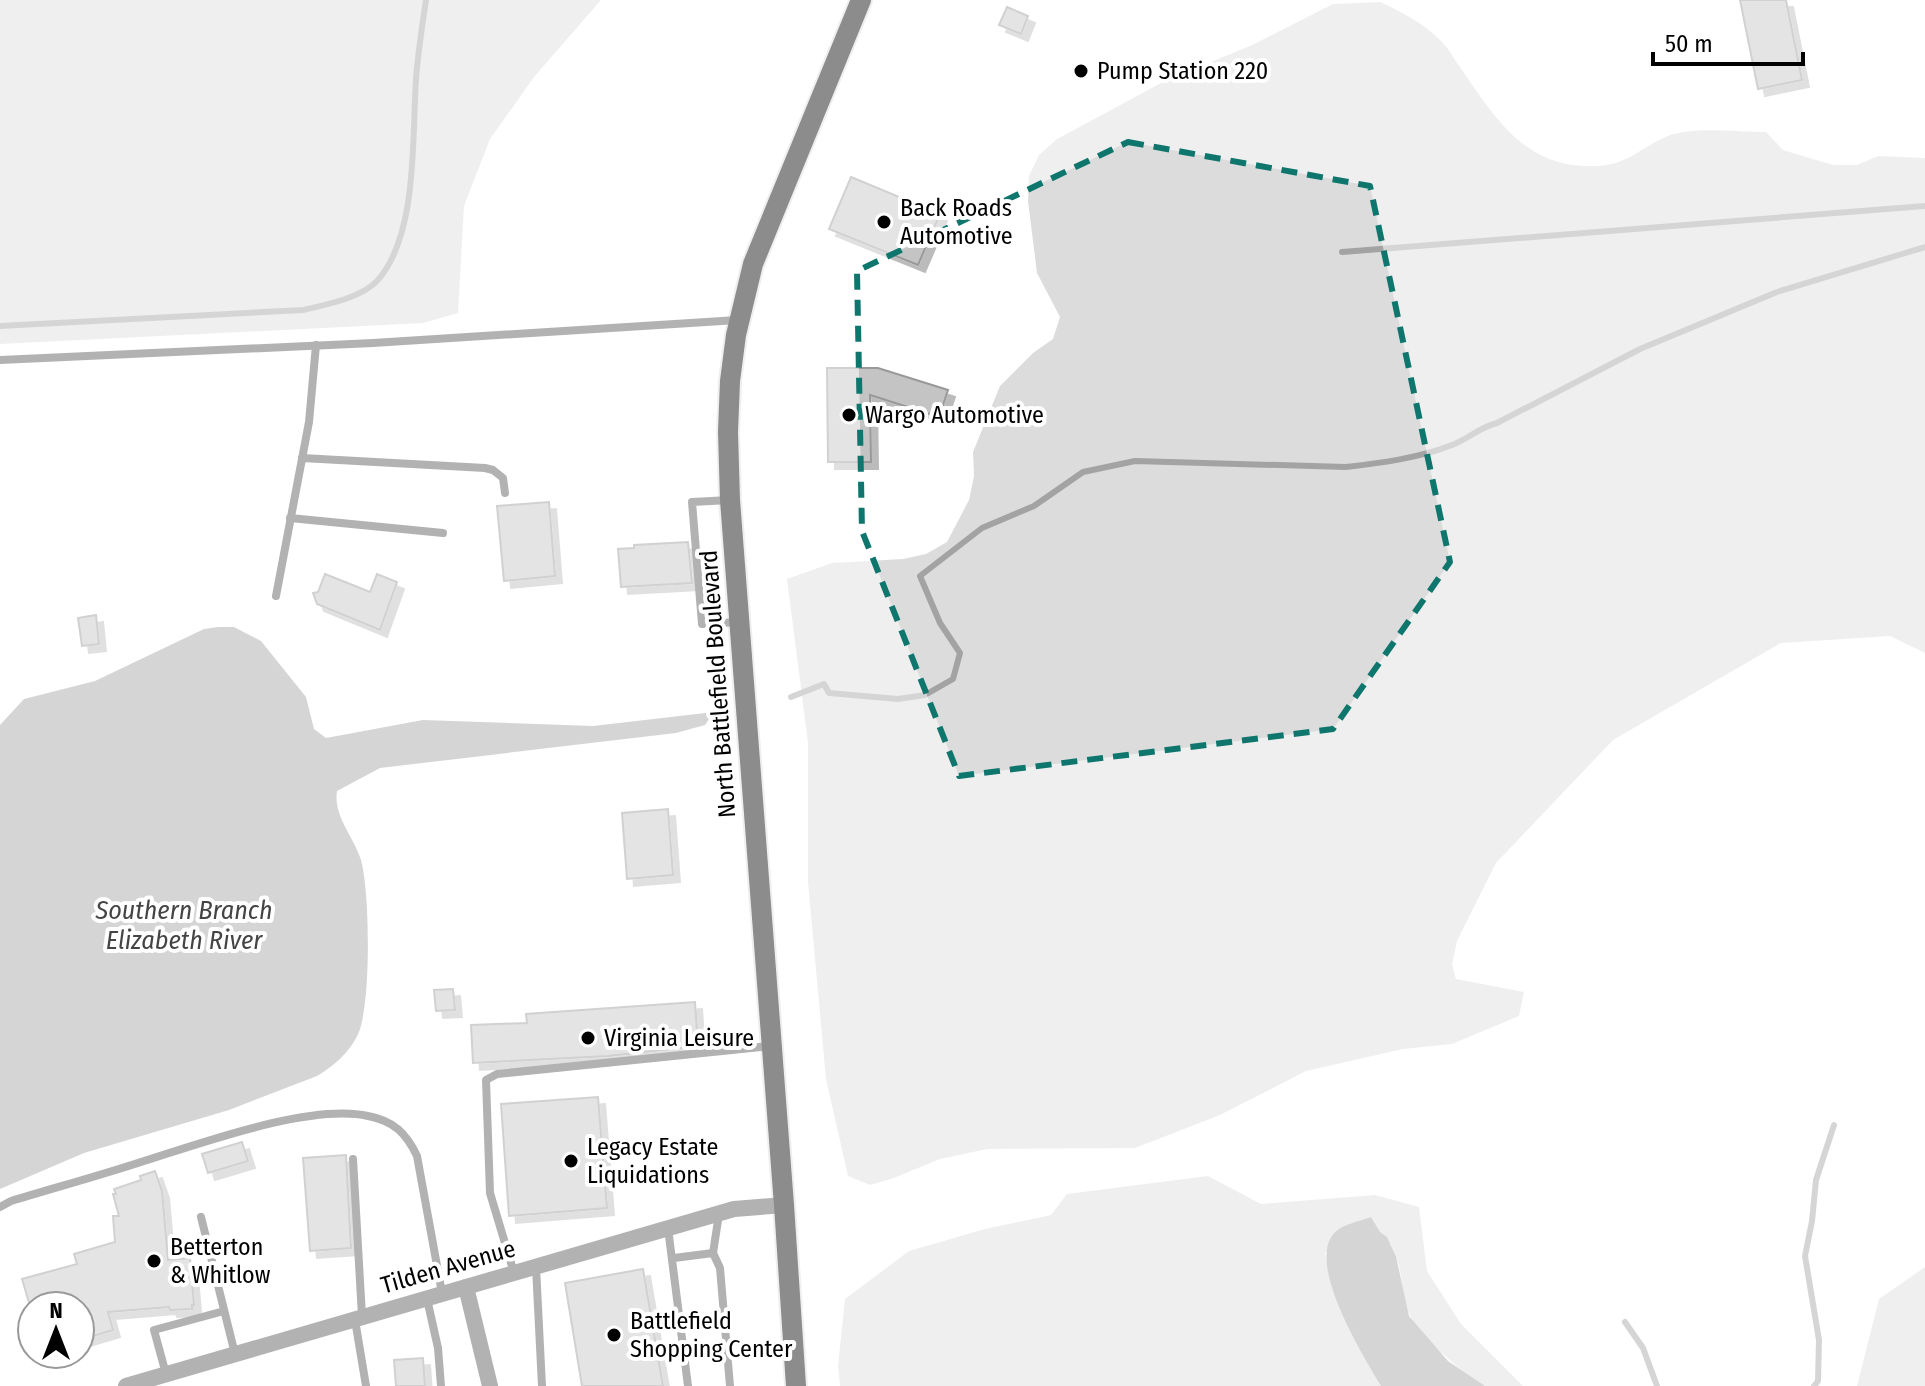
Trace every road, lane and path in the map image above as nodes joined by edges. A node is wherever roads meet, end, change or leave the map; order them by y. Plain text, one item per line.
1 (861, 0) edge
2 (739, 320) junction
3 (316, 345) junction
4 (0, 360) edge
5 (302, 458) junction
6 (505, 493) dead end
7 (730, 500) junction
8 (290, 518) junction
9 (443, 533) dead end
10 (276, 596) dead end
11 (740, 622) junction
12 (772, 1046) junction
13 (353, 1159) dead end
14 (784, 1205) junction
15 (0, 1207) edge
16 (719, 1213) junction
17 (201, 1217) dead end
18 (668, 1228) junction
19 (713, 1253) junction
20 (674, 1258) junction
21 (536, 1267) junction
22 (514, 1273) junction
23 (466, 1287) junction
24 (434, 1296) junction
25 (224, 1311) junction
26 (358, 1318) junction
27 (235, 1354) junction
28 (166, 1374) junction
29 (149, 1383) edge
30 (126, 1386) edge
31 (366, 1386) edge
32 (441, 1386) edge
33 (490, 1386) edge
34 (542, 1386) edge
35 (688, 1386) edge
36 (730, 1386) edge
37 (796, 1386) edge

1 - 2 main road, North Battlefield Boulevard
2 - 3 lane
2 - 7 main road, North Battlefield Boulevard
3 - 4 lane
3 - 5 lane
5 - 6 lane
5 - 8 lane
7 - 11 main road, North Battlefield Boulevard
7 - 11 lane
8 - 9 lane
8 - 10 lane
11 - 12 main road, North Battlefield Boulevard
12 - 14 main road, North Battlefield Boulevard
12 - 22 lane
13 - 26 lane
14 - 16 street, Tilden Avenue
14 - 37 main road, North Battlefield Boulevard
15 - 24 lane
16 - 18 street, Tilden Avenue
16 - 19 lane
17 - 25 lane
18 - 20 lane
18 - 21 street, Tilden Avenue
19 - 20 lane
19 - 36 lane
20 - 35 lane
21 - 22 street, Tilden Avenue
21 - 34 lane
22 - 23 street, Tilden Avenue
23 - 24 street, Tilden Avenue
23 - 33 street
24 - 26 street, Tilden Avenue
24 - 32 lane
25 - 27 lane
25 - 28 lane
26 - 27 street, Tilden Avenue
26 - 31 lane
27 - 28 street, Tilden Avenue
28 - 29 street, Tilden Avenue
29 - 30 street, Tilden Avenue

